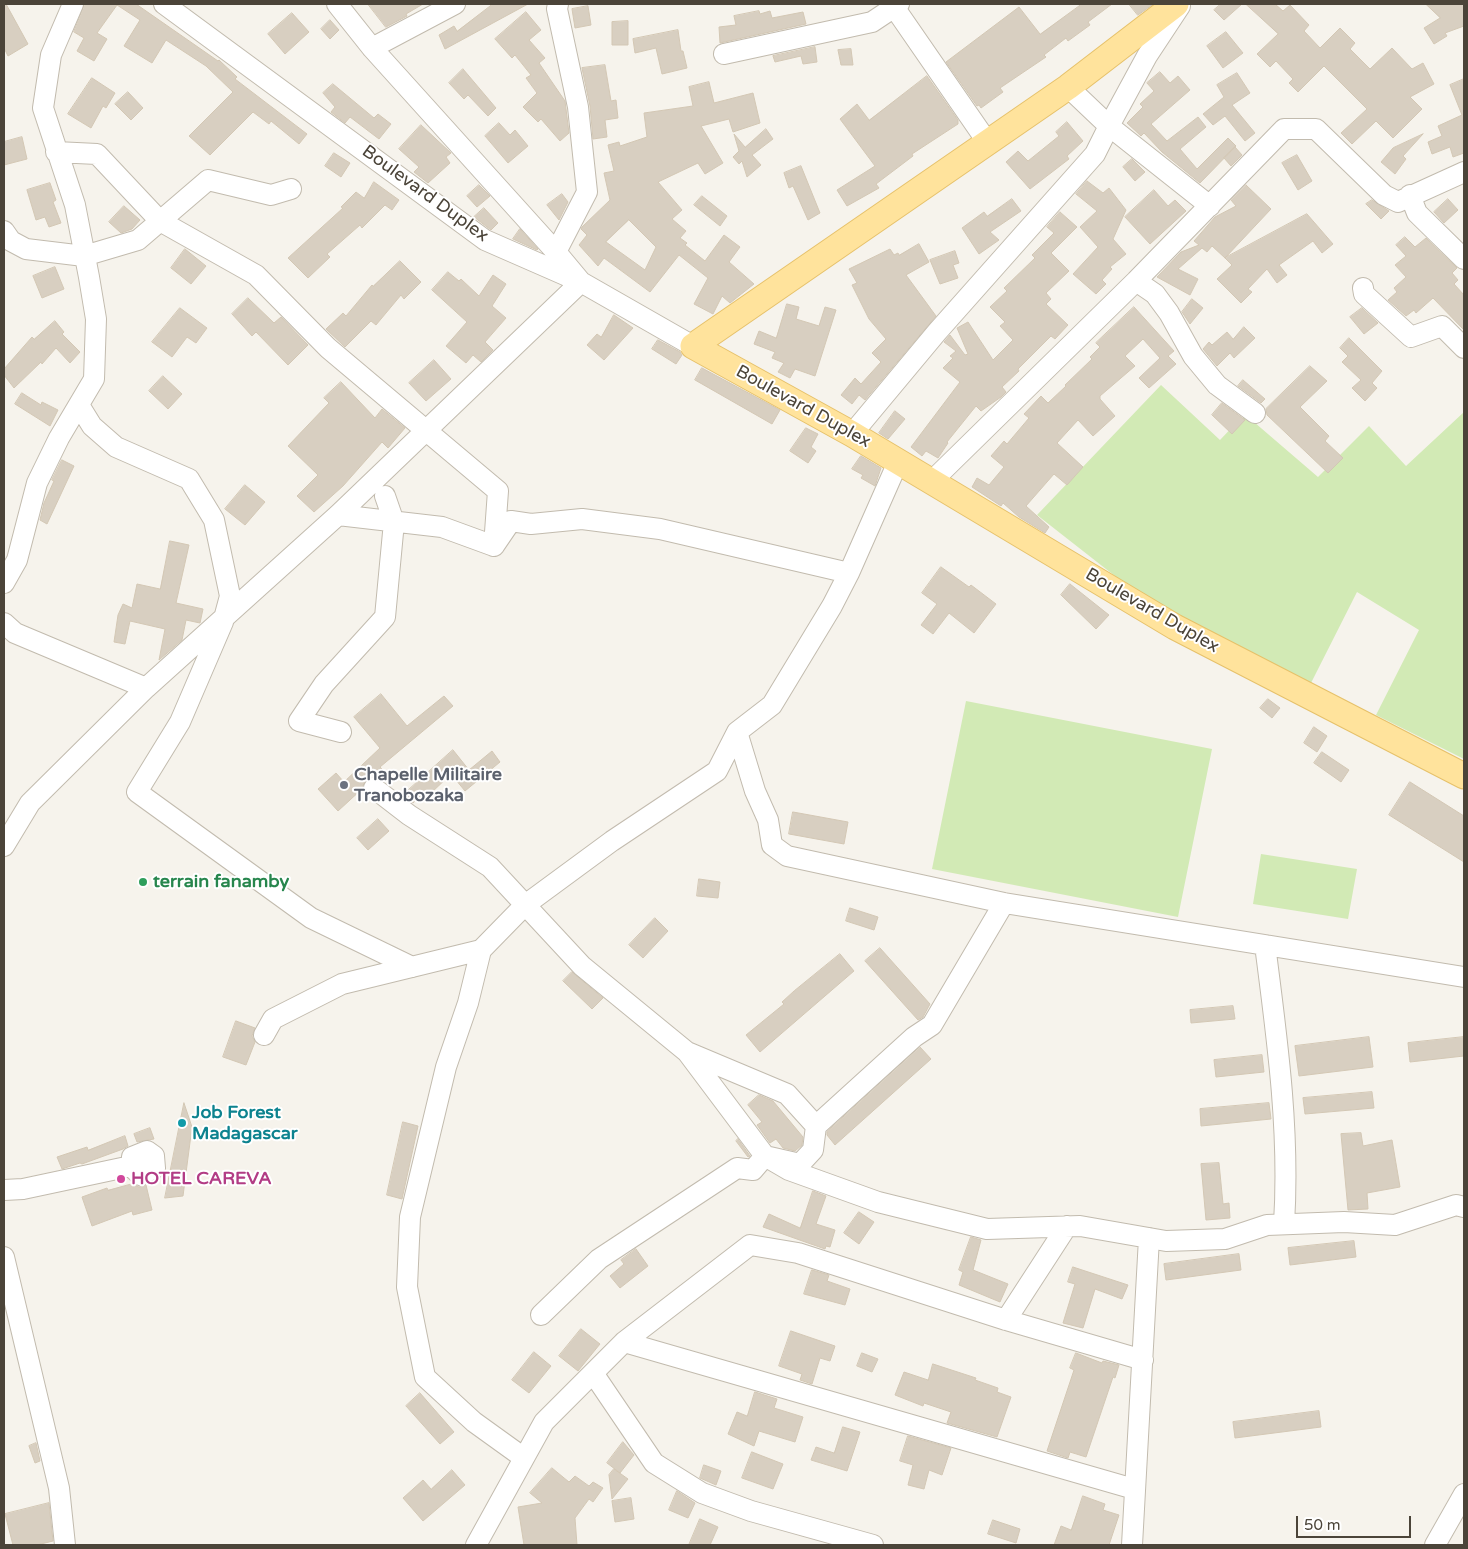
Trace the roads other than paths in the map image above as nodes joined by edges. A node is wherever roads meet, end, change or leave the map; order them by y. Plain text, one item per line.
1 (73, 4) edge
2 (164, 4) edge
3 (337, 4) edge
4 (455, 4) edge
5 (558, 4) edge
6 (1176, 4) edge
7 (1181, 4) edge
8 (895, 5) edge
9 (372, 48) junction
10 (724, 54) dead end
11 (1068, 87) junction
12 (1109, 126) junction
13 (988, 142) junction
14 (56, 152) junction
15 (1464, 172) edge
16 (291, 189) dead end
17 (1410, 195) junction
18 (1210, 206) junction
19 (160, 221) junction
20 (4, 230) edge
21 (556, 252) junction
22 (84, 256) junction
23 (1464, 259) edge
24 (1136, 281) junction
25 (580, 282) junction
26 (1363, 288) dead end
27 (693, 346) junction
28 (1464, 348) edge
29 (78, 405) junction
30 (1255, 413) dead end
31 (426, 429) junction
32 (852, 434) junction
33 (898, 462) junction
34 (932, 481) junction
35 (385, 496) dead end
36 (338, 515) junction
37 (394, 522) junction
38 (494, 546) junction
39 (849, 573) junction
40 (4, 583) edge
41 (223, 622) junction
42 (4, 623) edge
43 (146, 688) junction
44 (342, 732) dead end
45 (737, 732) junction
46 (1464, 776) edge
47 (374, 788) dead end
48 (11, 817) edge
49 (4, 846) edge
50 (1004, 903) junction
51 (525, 905) junction
52 (1265, 946) junction
53 (482, 950) junction
54 (412, 967) junction
55 (1464, 977) edge
56 (264, 1035) dead end
57 (687, 1052) junction
58 (816, 1126) junction
59 (765, 1156) junction
60 (131, 1166) dead end
61 (4, 1190) edge
62 (1464, 1207) edge
63 (1284, 1224) junction
64 (1067, 1226) junction
65 (1149, 1238) junction
66 (4, 1257) edge
67 (541, 1315) dead end
68 (1006, 1320) junction
69 (624, 1342) junction
70 (1143, 1360) junction
71 (593, 1373) junction
72 (524, 1458) junction
73 (1134, 1489) junction
74 (1464, 1494) edge
75 (65, 1545) edge
76 (476, 1545) edge
77 (873, 1545) edge
78 (1132, 1545) edge
79 (1435, 1545) edge

1 - 14 street
2 - 25 street, Boulevard Duplex
3 - 9 street
4 - 9 street
5 - 21 street
6 - 11 main road
7 - 12 street
8 - 10 street
8 - 13 street
9 - 21 street
11 - 12 street
11 - 13 main road
12 - 18 street
12 - 32 street
13 - 27 main road
14 - 19 street
14 - 22 street
15 - 17 street
16 - 19 street
17 - 18 street
17 - 23 street
18 - 24 street
19 - 22 street
19 - 31 street
20 - 22 street
21 - 25 street
22 - 29 street
24 - 30 street
24 - 34 street
25 - 27 street, Boulevard Duplex
25 - 31 street
26 - 28 street
27 - 32 main road, Boulevard Duplex
29 - 40 street
29 - 41 street
31 - 36 street
31 - 38 street
32 - 33 main road, Boulevard Duplex
33 - 34 main road, Boulevard Duplex
33 - 39 street
34 - 46 main road, Boulevard Duplex
35 - 37 street
36 - 37 street
36 - 41 street
37 - 38 street
37 - 44 street
38 - 39 street
39 - 45 street
41 - 43 street
41 - 54 street
42 - 43 street
43 - 48 street
45 - 50 street
45 - 51 street
47 - 51 street
48 - 49 street
50 - 52 street
50 - 58 street
51 - 53 street
51 - 57 street
52 - 55 street
52 - 63 street
53 - 54 street
53 - 72 street
54 - 56 street
57 - 58 street
57 - 59 street
58 - 59 street
59 - 64 street
59 - 67 street
60 - 61 street
62 - 63 street
63 - 65 street
64 - 65 street
64 - 68 street
65 - 70 street
66 - 75 street
68 - 69 street
68 - 70 street
69 - 71 street
69 - 73 street
70 - 73 street
71 - 72 street
71 - 77 street
72 - 76 street
73 - 78 street
74 - 79 street

